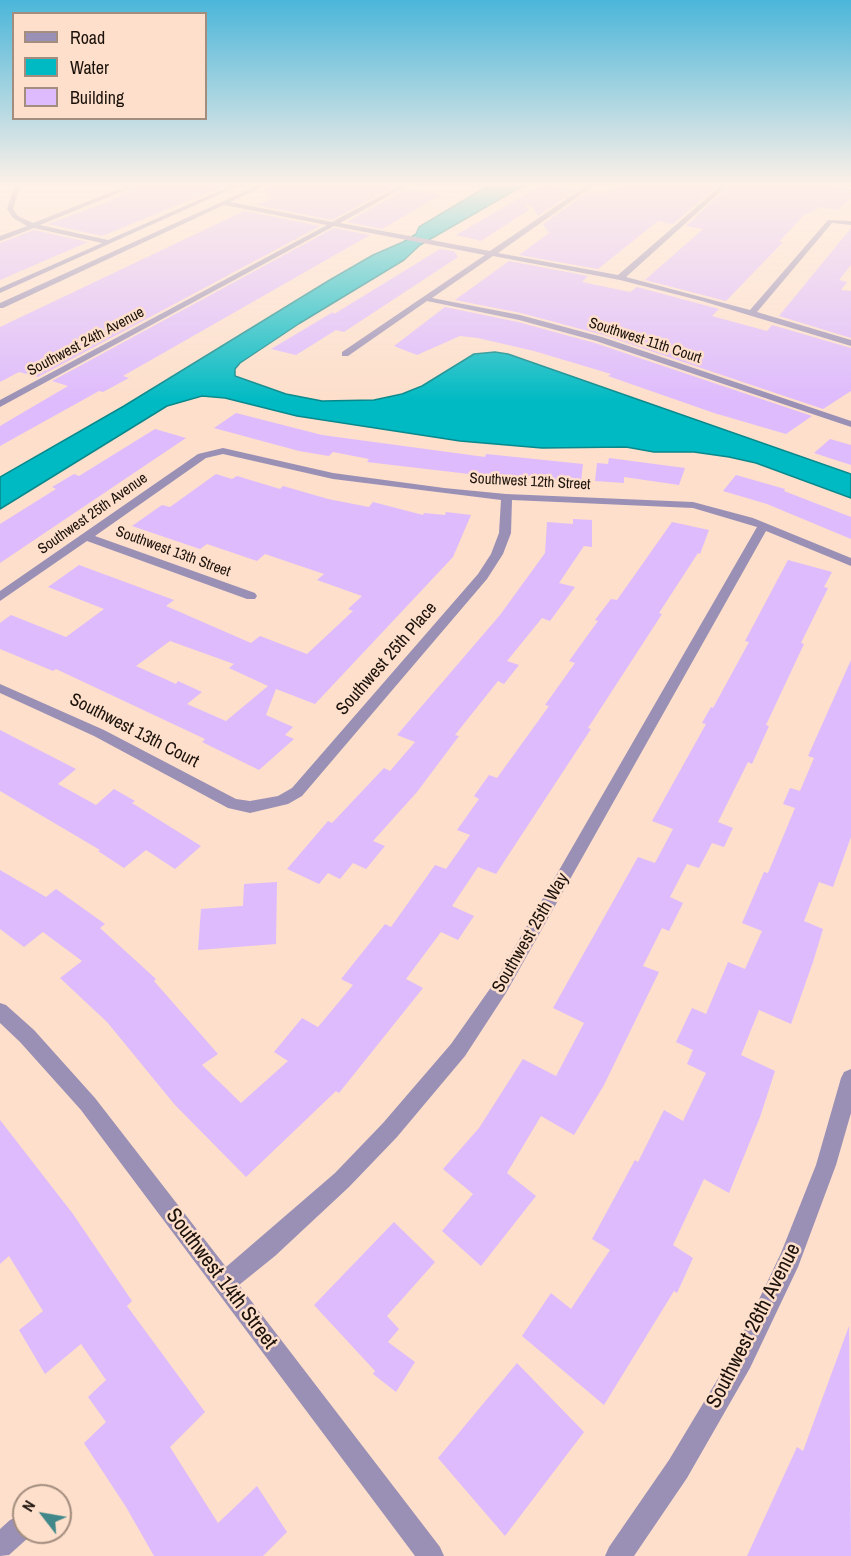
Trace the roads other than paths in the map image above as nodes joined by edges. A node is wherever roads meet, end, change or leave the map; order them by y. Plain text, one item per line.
1 (76, 257) edge
2 (107, 257) edge
3 (272, 257) edge
4 (488, 257) edge
5 (511, 257) edge
6 (644, 257) edge
7 (800, 257) edge
8 (620, 278) junction
9 (0, 291) edge
10 (427, 299) junction
11 (0, 306) edge
12 (752, 313) junction
13 (851, 343) edge
14 (345, 354) dead end
15 (0, 404) edge
16 (851, 424) edge
17 (202, 456) joint
18 (506, 497) junction
19 (763, 526) junction
20 (86, 537) junction
21 (851, 562) edge
22 (251, 596) dead end
23 (0, 597) edge
24 (0, 688) edge
25 (250, 807) joint
26 (0, 1011) edge
27 (851, 1078) edge
28 (225, 1282) junction
29 (431, 1556) edge
30 (618, 1556) edge

1 - 9 street
2 - 11 street
3 - 15 street, Southwest 24th Avenue
4 - 10 street
5 - 8 street
6 - 8 street
7 - 12 street
8 - 12 street
10 - 14 street
10 - 16 street, Southwest 11th Court
12 - 13 street
17 - 18 street, Southwest 12th Street
17 - 20 street, Southwest 25th Avenue
18 - 19 street, Southwest 12th Street
18 - 25 street, Southwest 25th Place
19 - 21 street, Southwest 12th Street
19 - 28 street, Southwest 25th Way
20 - 22 street, Southwest 13th Street
20 - 23 street, Southwest 25th Avenue
24 - 25 street, Southwest 13th Court
26 - 28 street, Southwest 14th Street
27 - 30 street, Southwest 26th Avenue
28 - 29 street, Southwest 14th Street

